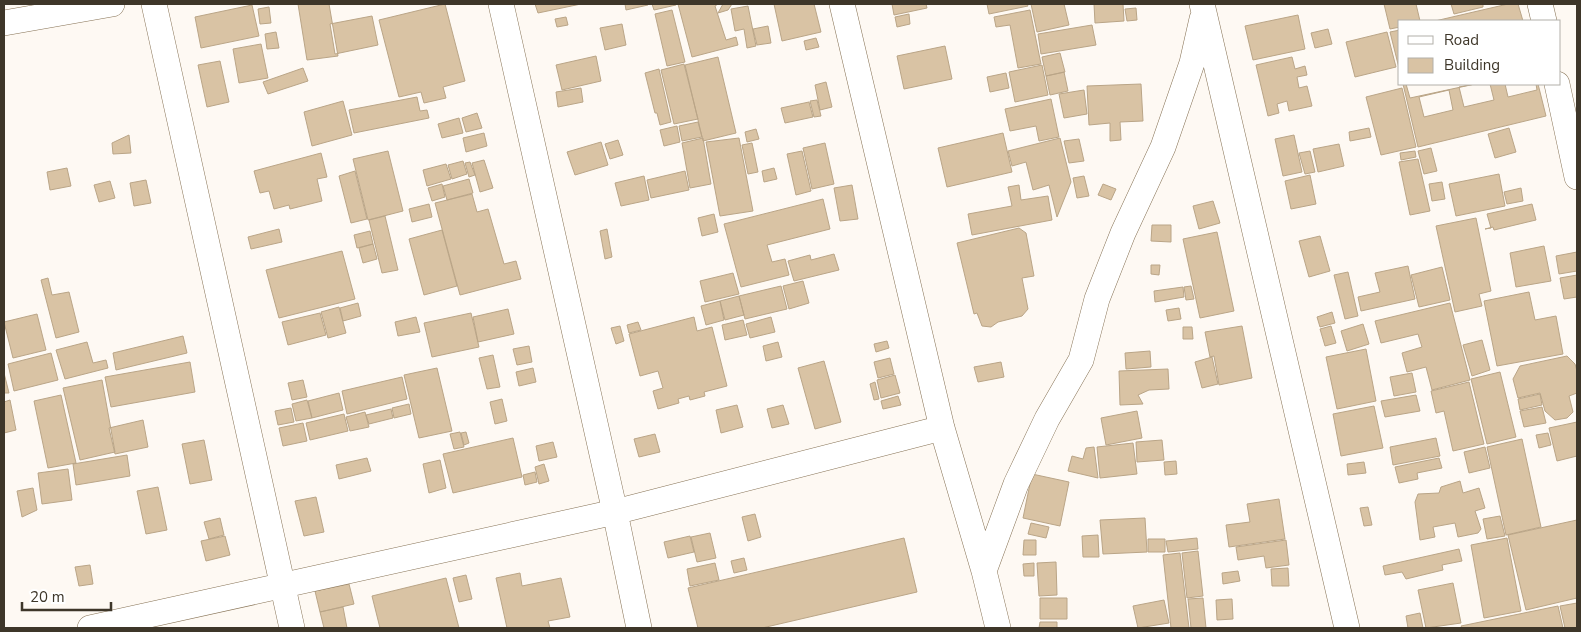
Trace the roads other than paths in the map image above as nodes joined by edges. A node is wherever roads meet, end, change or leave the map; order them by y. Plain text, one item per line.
1 (112, 4) edge
2 (154, 4) edge
3 (501, 4) edge
4 (842, 4) edge
5 (1540, 4) edge
6 (1203, 8) edge
7 (1544, 20) edge
8 (4, 23) edge
9 (1557, 85) edge
10 (1577, 177) edge
11 (942, 428) junction
12 (615, 512) junction
13 (984, 571) junction
14 (282, 587) junction
15 (90, 628) edge
16 (292, 628) edge
17 (640, 628) edge
18 (998, 628) edge
19 (1347, 628) edge

1 - 8 street
2 - 14 street
3 - 12 street
4 - 11 street
5 - 7 street
6 - 13 street
6 - 19 street
9 - 10 street
11 - 12 street
11 - 13 street
12 - 14 street
12 - 17 street
13 - 18 street
14 - 15 street
14 - 16 street

